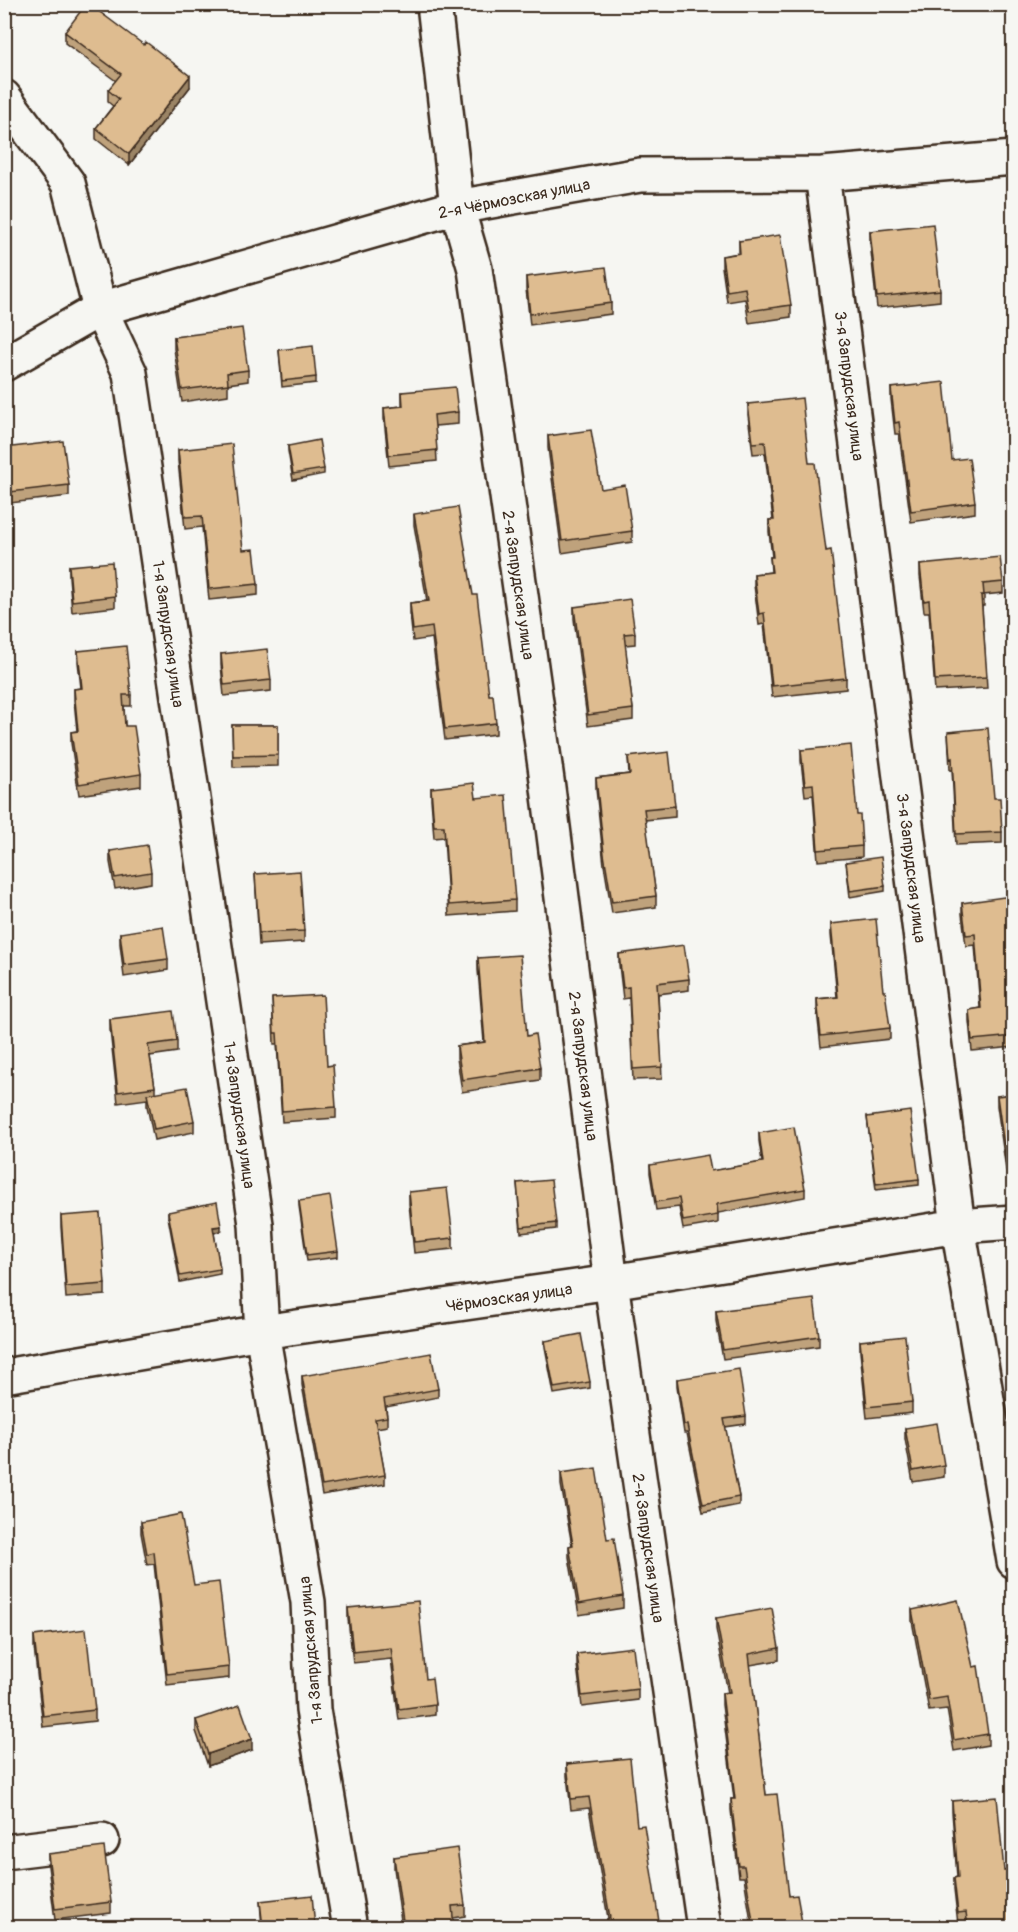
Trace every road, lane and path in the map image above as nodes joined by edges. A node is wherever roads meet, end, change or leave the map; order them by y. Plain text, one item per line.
1 (434, 4) edge
2 (4, 98) edge
3 (1014, 158) edge
4 (822, 174) junction
5 (457, 207) junction
6 (100, 309) junction
7 (4, 364) edge
8 (1014, 1221) edge
9 (958, 1226) junction
10 (611, 1282) junction
11 (262, 1332) junction
12 (4, 1376) edge
13 (1014, 1561) edge
14 (102, 1840) dead end
15 (4, 1852) edge
16 (4, 1911) edge
17 (9, 1928) edge
18 (350, 1928) edge
19 (704, 1928) edge

1 - 5 street, 2-я Запрудская улица
2 - 6 street, 1-я Запрудская улица
3 - 4 street, 2-я Чёрмозская улица
4 - 5 street, 2-я Чёрмозская улица
4 - 9 street, 3-я Запрудская улица
5 - 6 street, 2-я Чёрмозская улица
5 - 10 street, 2-я Запрудская улица
6 - 7 street, 2-я Чёрмозская улица
6 - 11 street, 1-я Запрудская улица
8 - 9 street, Чёрмозская улица
9 - 10 street, Чёрмозская улица
9 - 13 street, 3-я Запрудская улица
10 - 11 street, Чёрмозская улица
10 - 19 street, 2-я Запрудская улица
11 - 12 street, Чёрмозская улица
11 - 18 street, 1-я Запрудская улица
14 - 15 street
16 - 17 path

